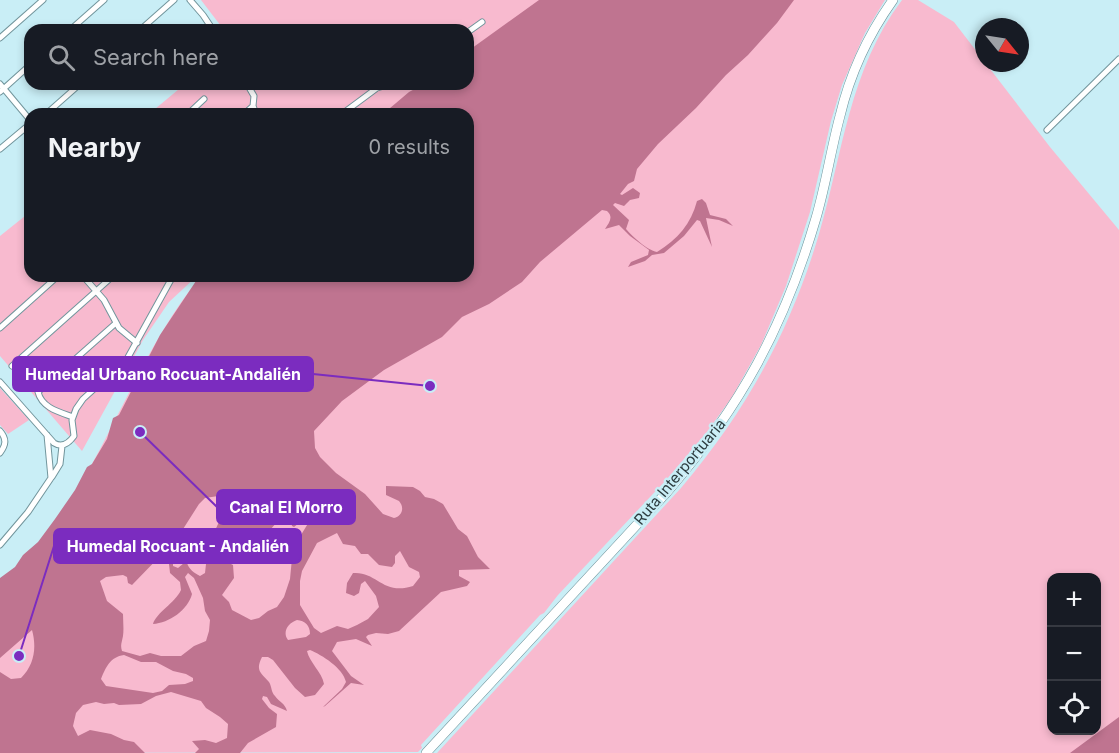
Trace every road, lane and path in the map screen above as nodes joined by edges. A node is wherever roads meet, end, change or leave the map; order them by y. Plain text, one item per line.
1 (43, 0) edge
2 (104, 0) edge
3 (174, 0) edge
4 (190, 0) edge
5 (892, 0) edge
6 (482, 22) dead end
7 (77, 24) edge
8 (147, 24) edge
9 (209, 24) edge
10 (474, 28) edge
11 (0, 38) edge
12 (1119, 58) edge
13 (24, 70) edge
14 (1, 88) edge
15 (73, 90) edge
16 (250, 90) edge
17 (374, 90) edge
18 (204, 99) dead end
19 (253, 106) joint
20 (53, 108) edge
21 (194, 108) edge
22 (251, 108) edge
23 (350, 108) edge
24 (24, 113) edge
25 (24, 129) edge
26 (1047, 130) dead end
27 (0, 149) edge
28 (51, 282) edge
29 (88, 282) edge
30 (107, 282) edge
31 (170, 282) edge
32 (96, 291) junction
33 (116, 323) junction
34 (0, 328) edge
35 (137, 343) junction
36 (12, 366) dead end
37 (0, 382) edge
38 (73, 417) junction
39 (0, 431) edge
40 (47, 435) junction
41 (62, 446) junction
42 (0, 453) edge
43 (51, 478) junction
44 (0, 545) edge
45 (426, 753) edge

1 - 11 street
2 - 7 street
3 - 8 street
4 - 9 street
5 - 45 highway, Ruta Interportuaria
6 - 10 street
12 - 26 street
13 - 14 street
14 - 24 street
15 - 20 street
16 - 19 street
17 - 23 street
18 - 21 street
19 - 22 street
25 - 27 street
28 - 34 street
29 - 32 street
30 - 32 street
31 - 35 street
32 - 33 street
32 - 36 street
33 - 35 street
33 - 38 street
35 - 38 street
37 - 40 street
38 - 41 street
39 - 42 street
40 - 41 street
40 - 43 street
41 - 43 street
43 - 44 street

